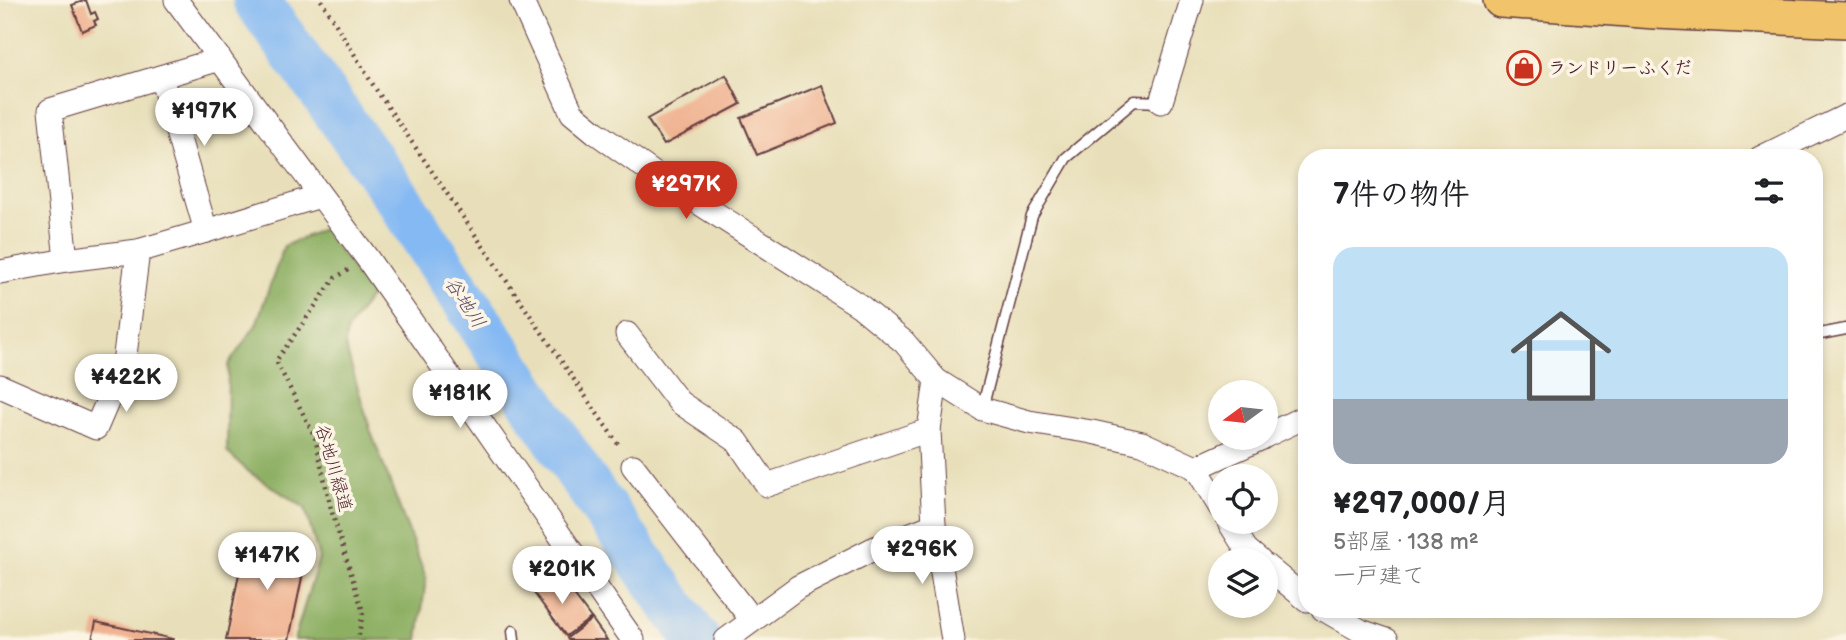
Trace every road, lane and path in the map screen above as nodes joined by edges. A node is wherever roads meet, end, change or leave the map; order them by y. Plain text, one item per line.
1 (176, 0) edge
2 (321, 0) edge
3 (521, 0) edge
4 (1192, 0) edge
5 (1501, 0) edge
6 (1846, 20) edge
7 (220, 59) junction
8 (161, 76) junction
9 (1161, 102) joint
10 (1846, 116) edge
11 (1778, 149) edge
12 (320, 196) junction
13 (206, 232) junction
14 (138, 250) junction
15 (367, 258) junction
16 (66, 260) junction
17 (0, 272) edge
18 (1846, 329) edge
19 (1823, 333) edge
20 (627, 334) dead end
21 (936, 380) junction
22 (0, 386) edge
23 (982, 409) junction
24 (1298, 420) edge
25 (929, 430) junction
26 (1278, 430) edge
27 (1235, 450) edge
28 (633, 467) joint
29 (1196, 468) junction
30 (1208, 488) edge
31 (933, 525) junction
32 (1278, 576) edge
33 (1298, 592) edge
34 (1339, 618) edge
35 (749, 623) junction
36 (358, 640) edge
37 (633, 640) edge
38 (726, 640) edge
39 (953, 640) edge
40 (1387, 640) edge

1 - 7 street
2 - 28 path
3 - 21 street
4 - 9 street
5 - 6 main road
7 - 8 street
7 - 12 street
8 - 13 street
8 - 16 street
9 - 23 lane
10 - 11 street
12 - 13 street
12 - 15 street
13 - 14 street
14 - 16 street
14 - 22 street
15 - 36 path, 谷地川緑道
15 - 37 street
16 - 17 street
18 - 19 lane
20 - 25 street
21 - 23 street
21 - 25 street
23 - 29 street
24 - 26 street
25 - 31 street
27 - 29 street
28 - 35 street
29 - 30 street
31 - 35 street
31 - 39 street
32 - 33 street
34 - 40 street
35 - 38 street

